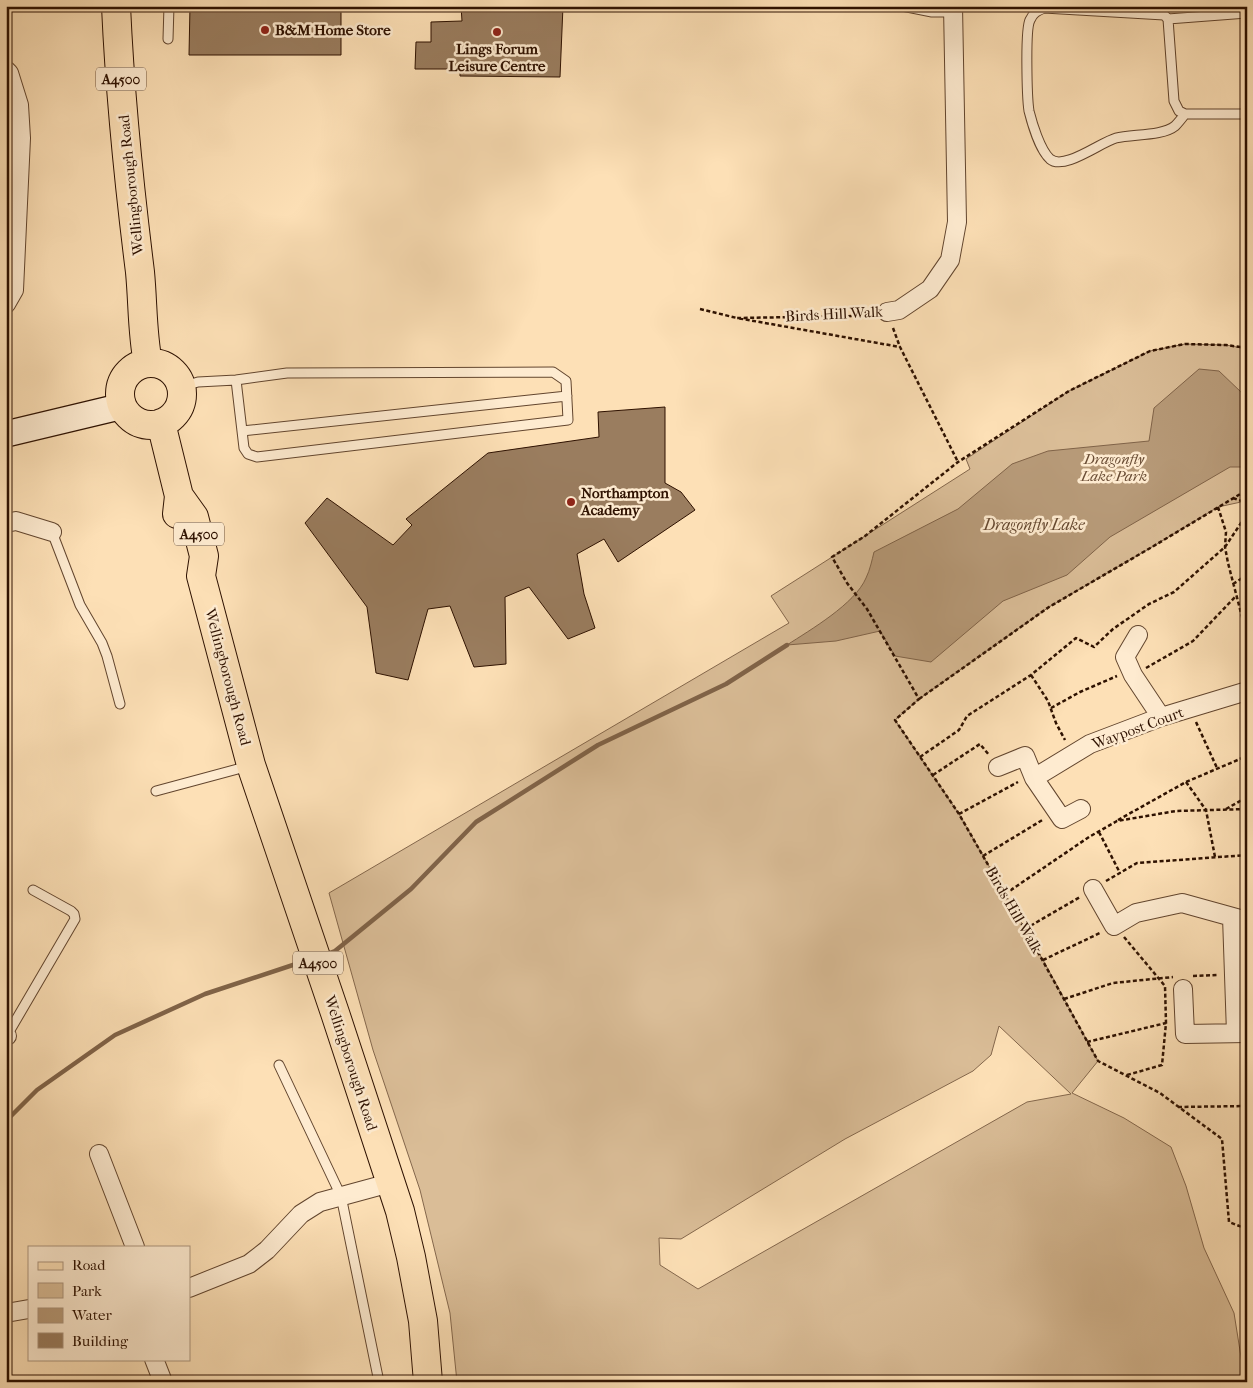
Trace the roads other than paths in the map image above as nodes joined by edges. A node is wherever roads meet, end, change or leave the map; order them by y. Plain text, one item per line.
1 (116, 6) edge
2 (169, 6) edge
3 (902, 6) edge
4 (953, 9) edge
5 (1247, 13) edge
6 (1168, 19) junction
7 (168, 39) dead end
8 (6, 70) edge
9 (1185, 114) junction
10 (1247, 114) edge
11 (6, 304) edge
12 (887, 312) road end
13 (148, 363) junction
14 (236, 380) junction
15 (181, 387) junction
16 (567, 396) junction
17 (122, 406) junction
18 (161, 423) junction
19 (242, 431) junction
20 (6, 434) edge
21 (6, 523) edge
22 (52, 532) joint
23 (1138, 635) dead end
24 (1247, 691) edge
25 (120, 704) dead end
26 (1161, 717) junction
27 (251, 765) junction
28 (998, 767) road end
29 (1034, 778) junction
30 (156, 791) dead end
31 (1081, 809) dead end
32 (1093, 889) road end
33 (33, 890) dead end
34 (1240, 919) edge
35 (1182, 981) road end
36 (1241, 999) edge
37 (1241, 1033) edge
38 (6, 1036) edge
39 (279, 1066) dead end
40 (99, 1154) dead end
41 (390, 1183) junction
42 (341, 1196) junction
43 (136, 1246) edge
44 (190, 1288) edge
45 (28, 1309) edge
46 (6, 1313) edge
47 (154, 1360) edge
48 (163, 1382) edge
49 (379, 1382) edge
50 (428, 1382) edge

1 - 13 main road, Wellingborough Road / A4500
2 - 7 lane
3 - 4 lane
4 - 12 street, Birds Hill Walk
5 - 6 lane
6 - 9 lane
6 - 9 lane
8 - 11 street
9 - 10 lane
13 - 15 main road
13 - 17 main road
14 - 15 lane
14 - 16 lane
14 - 19 lane
15 - 18 main road
16 - 19 lane
16 - 19 lane
17 - 18 main road
17 - 20 street
18 - 27 main road, Wellingborough Road / A4500
21 - 22 street
22 - 25 lane
23 - 26 street
24 - 26 street, Waypost Court
26 - 29 street, Waypost Court
27 - 30 lane
27 - 41 main road, Wellingborough Road / A4500
28 - 29 street
29 - 31 street
32 - 34 street
33 - 38 lane
34 - 36 street
35 - 37 street
36 - 37 street
39 - 42 lane
40 - 43 street
41 - 42 street
41 - 50 main road, Wellingborough Road / A4500
42 - 44 street
42 - 49 lane
45 - 46 street
47 - 48 street

